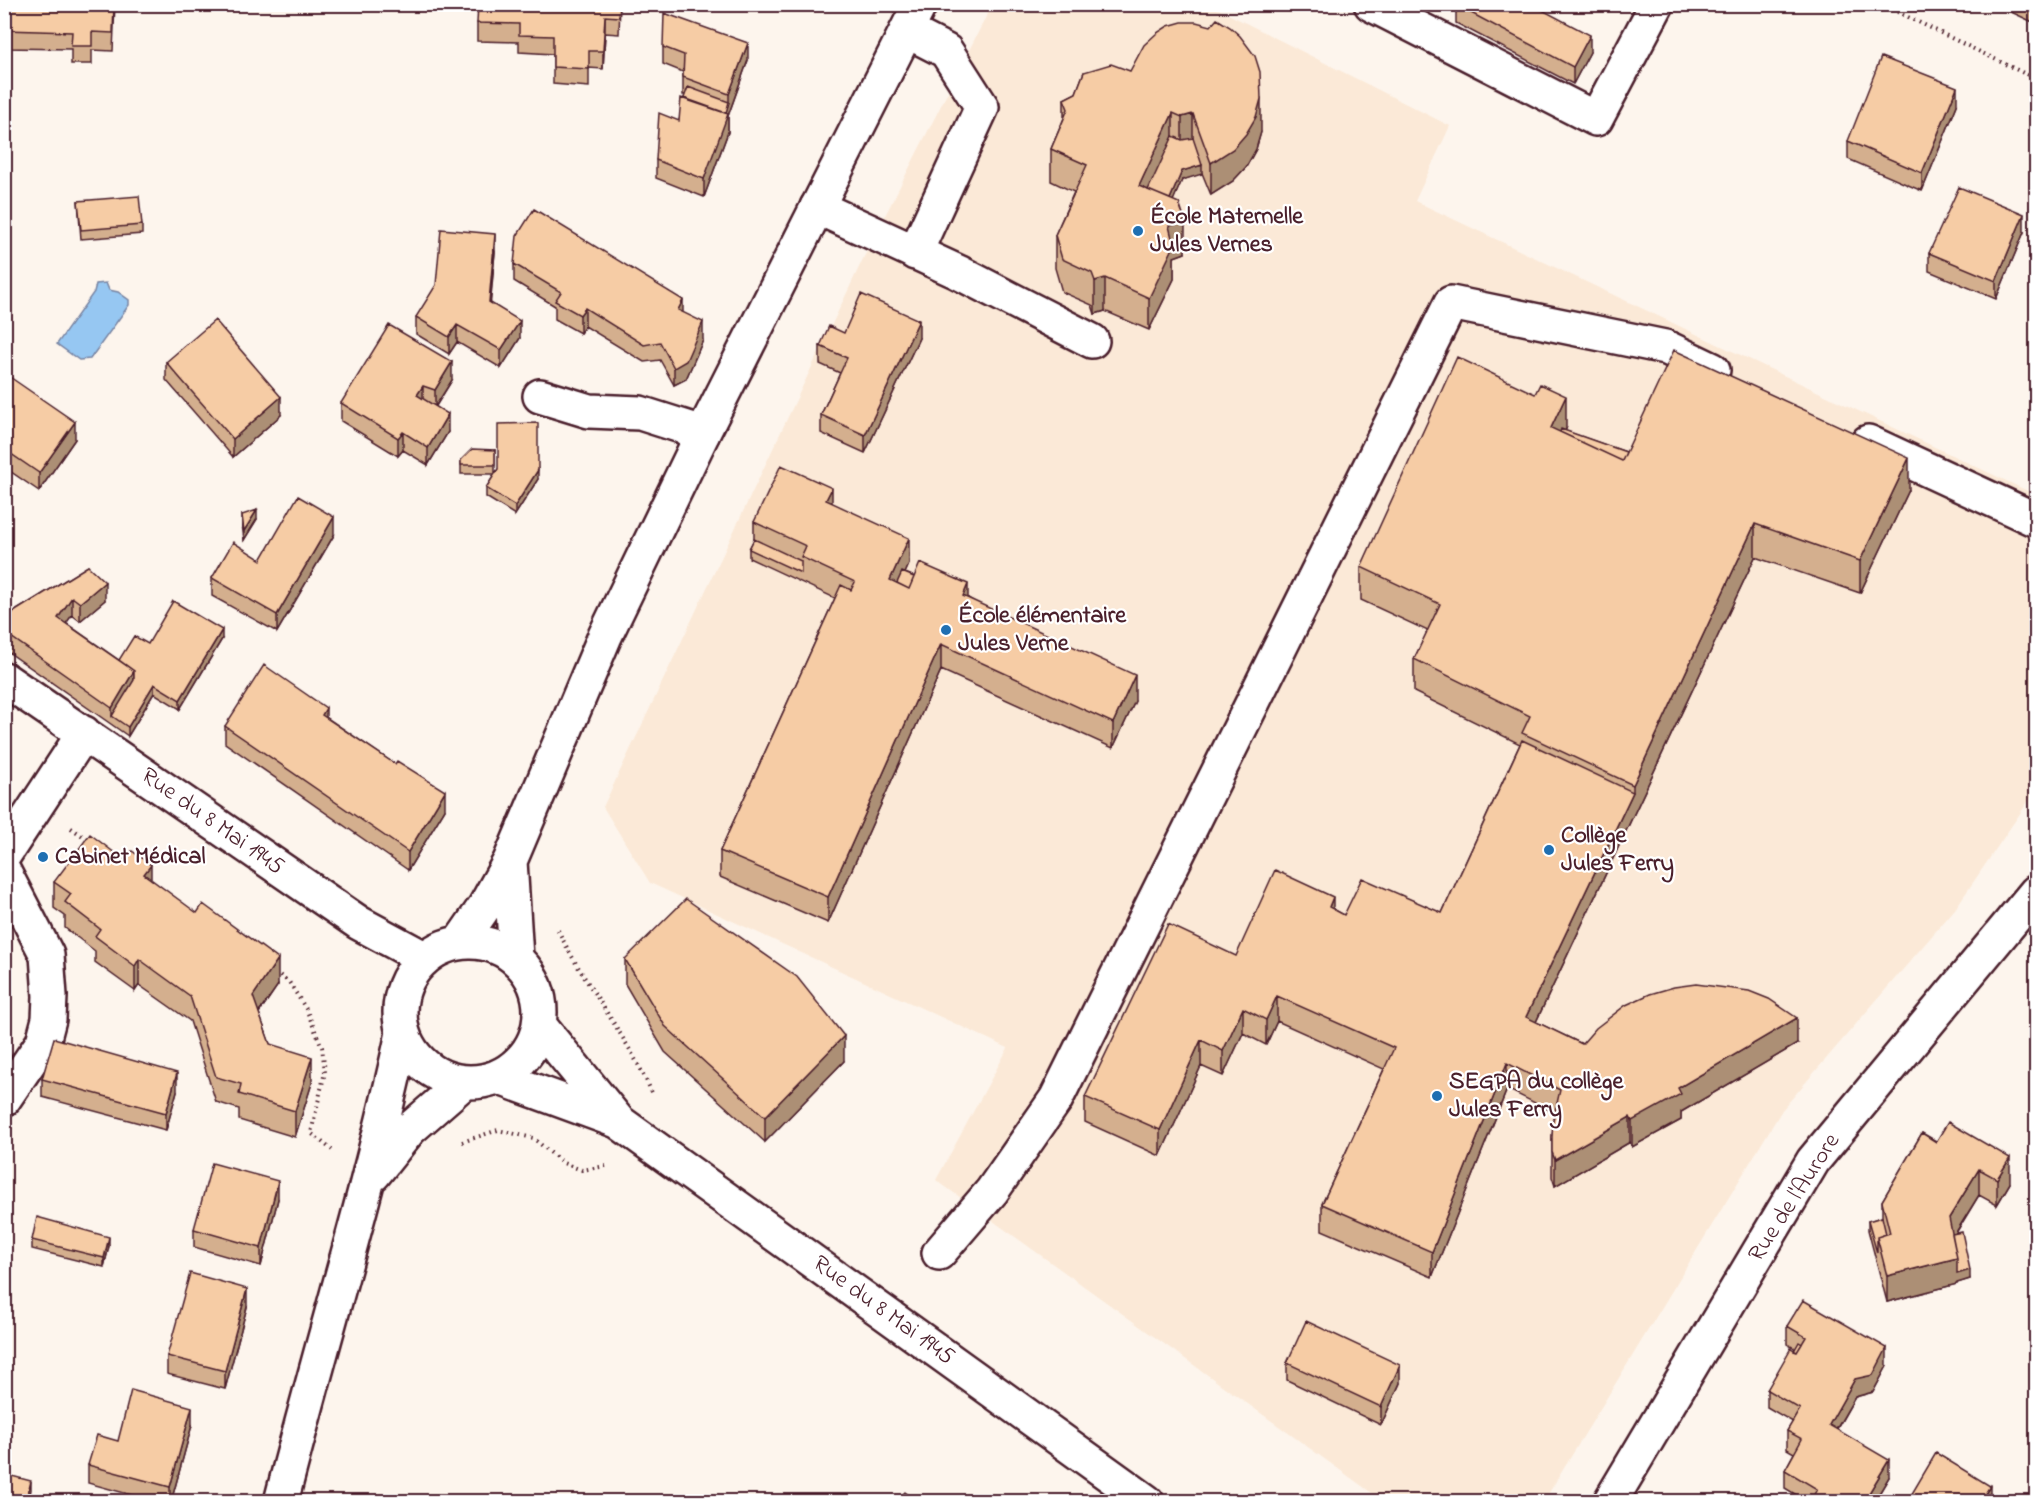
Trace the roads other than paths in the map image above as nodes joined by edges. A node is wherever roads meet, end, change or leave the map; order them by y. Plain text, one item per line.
1 (1371, 4) edge
2 (1657, 4) edge
3 (914, 18) edge
4 (817, 207) junction
5 (915, 253) junction
6 (1092, 341) dead end
7 (1739, 382) edge
8 (540, 396) dead end
9 (1845, 431) edge
10 (703, 433) junction
11 (2037, 520) edge
12 (6, 682) edge
13 (84, 733) junction
14 (4, 855) edge
15 (510, 861) junction
16 (4, 872) edge
17 (2037, 891) edge
18 (460, 942) junction
19 (424, 958) junction
20 (516, 958) junction
21 (540, 1026) junction
22 (403, 1033) junction
23 (497, 1077) junction
24 (464, 1082) junction
25 (4, 1099) edge
26 (628, 1129) junction
27 (367, 1182) junction
28 (939, 1253) dead end
29 (281, 1502) edge
30 (1147, 1502) edge
31 (1610, 1502) edge

1 - 2 main road
3 - 4 main road
3 - 5 main road
4 - 5 main road
4 - 10 main road
5 - 6 main road
7 - 28 main road
8 - 10 main road
9 - 11 main road
10 - 15 main road
12 - 13 main road, Rue du 8 Mai 1945
13 - 14 main road
13 - 19 main road, Rue du 8 Mai 1945
15 - 18 main road
15 - 20 main road
16 - 25 main road
17 - 31 main road, Rue de l'Aurore
18 - 19 main road
18 - 20 main road
19 - 22 main road
20 - 21 main road
21 - 23 main road
21 - 26 main road, Rue du 8 Mai 1945
22 - 24 main road
22 - 27 main road
23 - 24 main road
23 - 26 main road, Rue du 8 Mai 1945
24 - 27 main road
26 - 30 main road, Rue du 8 Mai 1945
27 - 29 main road

